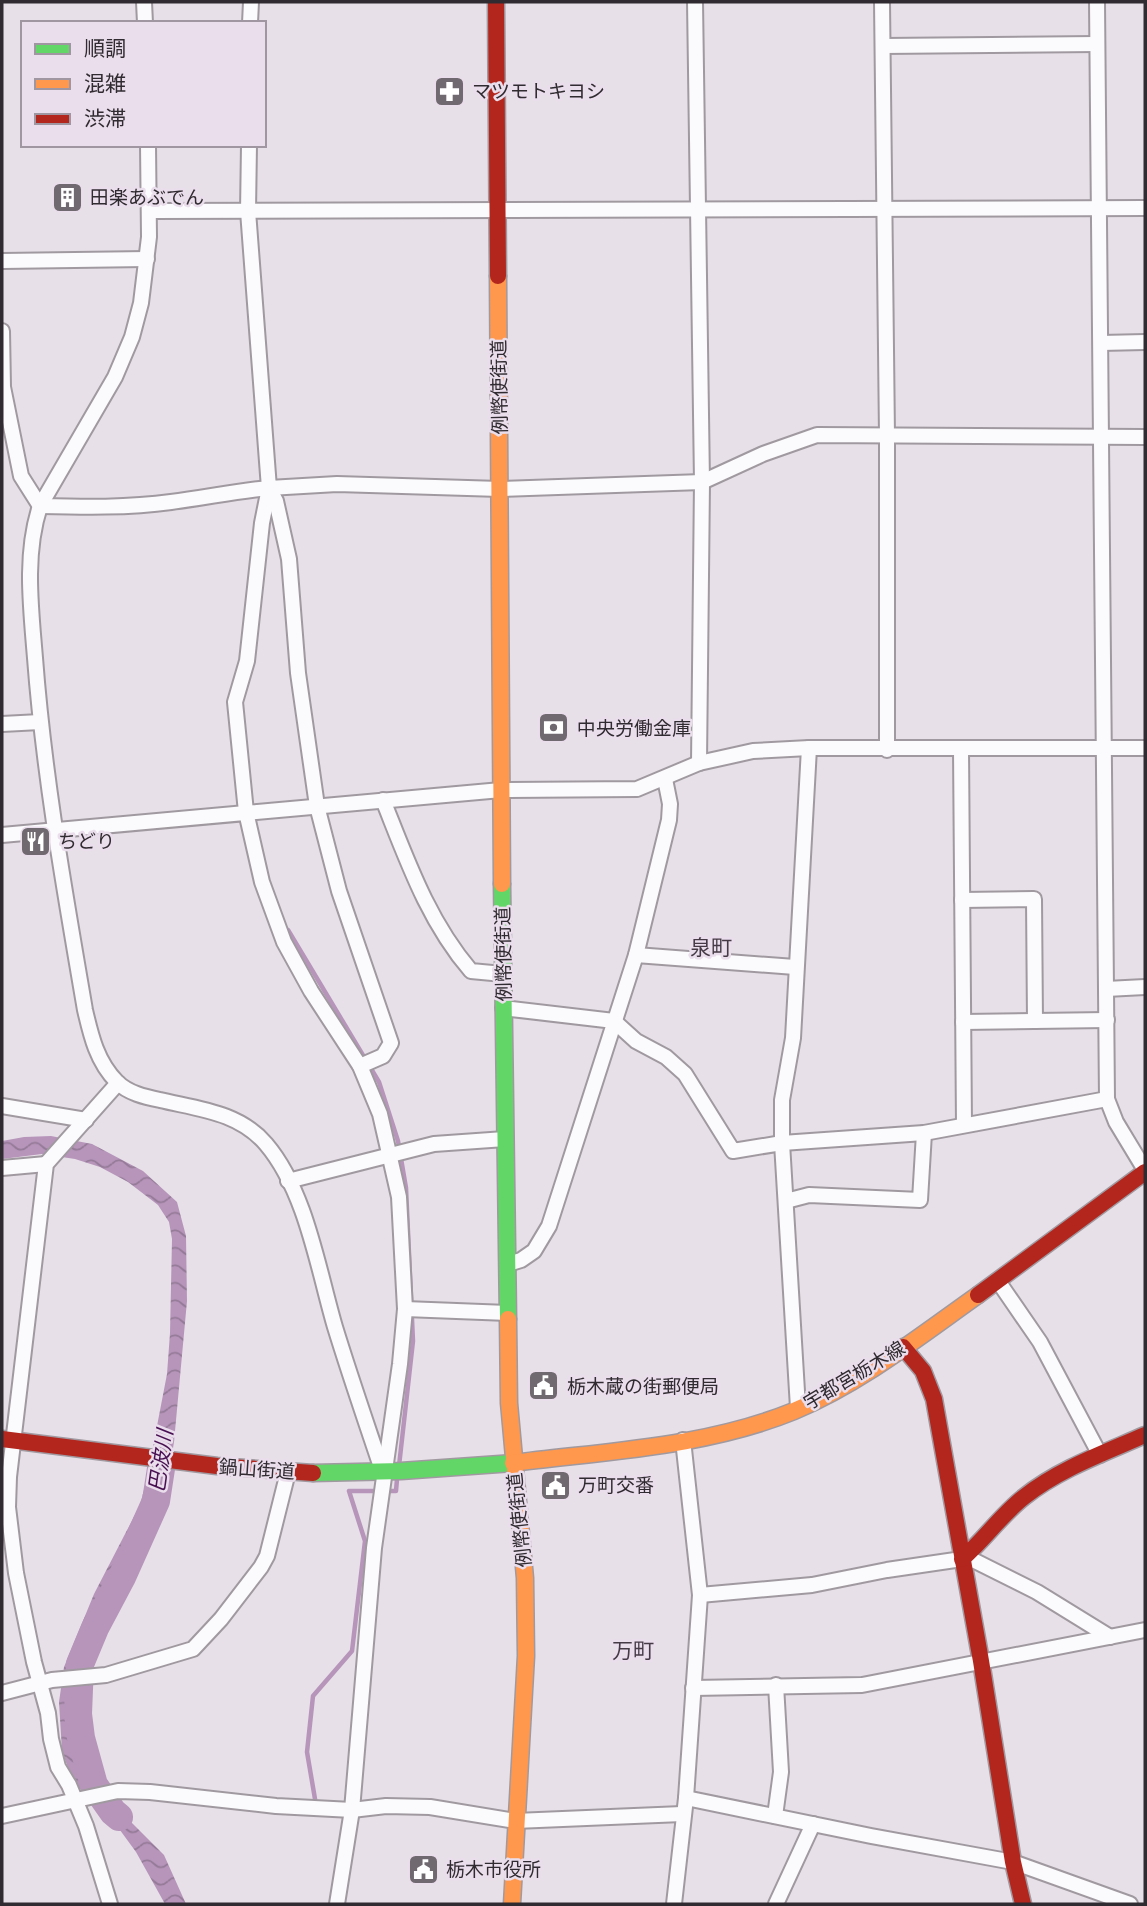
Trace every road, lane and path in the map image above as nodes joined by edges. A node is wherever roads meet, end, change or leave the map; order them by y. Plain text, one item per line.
1 (144, 2) edge
2 (251, 2) edge
3 (496, 2) edge
4 (695, 2) edge
5 (882, 2) edge
6 (1097, 2) edge
7 (145, 21) edge
8 (250, 21) edge
9 (1097, 44) junction
10 (883, 46) junction
11 (148, 147) edge
12 (249, 147) edge
13 (1099, 208) junction
14 (1145, 208) edge
15 (497, 209) junction
16 (698, 209) junction
17 (884, 209) junction
18 (149, 211) junction
19 (248, 211) junction
20 (147, 259) junction
21 (2, 261) edge
22 (2, 331) edge
23 (1145, 342) edge
24 (1101, 343) junction
25 (2, 387) edge
26 (887, 436) junction
27 (1145, 437) edge
28 (1102, 438) junction
29 (702, 482) junction
30 (269, 488) junction
31 (500, 489) junction
32 (40, 506) junction
33 (40, 722) junction
34 (2, 724) edge
35 (809, 748) junction
36 (1145, 748) edge
37 (961, 749) junction
38 (1105, 749) junction
39 (887, 750) junction
40 (699, 763) junction
41 (665, 779) junction
42 (501, 790) junction
43 (383, 800) junction
44 (317, 806) junction
45 (246, 812) junction
46 (54, 829) junction
47 (2, 835) edge
48 (962, 900) junction
49 (636, 955) junction
50 (795, 967) junction
51 (503, 974) junction
52 (1145, 988) edge
53 (1107, 989) junction
54 (503, 1008) junction
55 (1107, 1020) junction
56 (614, 1021) junction
57 (1035, 1021) junction
58 (963, 1022) junction
59 (360, 1066) junction
60 (118, 1083) junction
61 (1107, 1099) junction
62 (2, 1106) edge
63 (86, 1120) junction
64 (964, 1125) junction
65 (924, 1133) junction
66 (505, 1139) junction
67 (782, 1143) junction
68 (391, 1155) junction
69 (48, 1162) junction
70 (2, 1168) edge
71 (1145, 1171) edge
72 (288, 1181) junction
73 (786, 1201) junction
74 (508, 1264) junction
75 (998, 1281) junction
76 (405, 1309) junction
77 (508, 1313) junction
78 (903, 1347) junction
79 (798, 1408) junction
80 (1145, 1435) edge
81 (8, 1440) edge
82 (683, 1440) junction
83 (1101, 1455) junction
84 (513, 1463) junction
85 (288, 1472) junction
86 (383, 1473) junction
87 (962, 1559) junction
88 (700, 1595) junction
89 (1145, 1630) edge
90 (1110, 1637) junction
91 (981, 1661) junction
92 (46, 1681) junction
93 (776, 1685) junction
94 (694, 1688) junction
95 (2, 1693) edge
96 (686, 1798) junction
97 (81, 1799) junction
98 (352, 1810) junction
99 (682, 1814) junction
100 (2, 1816) edge
101 (775, 1816) junction
102 (515, 1821) junction
103 (813, 1824) junction
104 (1013, 1862) junction
105 (110, 1904) edge
106 (337, 1904) edge
107 (512, 1904) edge
108 (674, 1904) edge
109 (776, 1904) edge
110 (1023, 1904) edge
111 (1130, 1904) edge

1 - 7 street
2 - 8 street
3 - 15 main road, 例幣使街道
4 - 16 street
5 - 10 street
6 - 9 street
9 - 10 street
9 - 13 street
10 - 17 street
11 - 18 street
12 - 19 street
13 - 14 street
13 - 17 street
13 - 24 street
15 - 16 street
15 - 19 street
15 - 31 main road, 例幣使街道
16 - 17 street
16 - 29 street
17 - 26 street
18 - 19 street
18 - 20 street
19 - 30 street
20 - 21 street
20 - 32 street
22 - 25 street
23 - 24 street
24 - 28 street
25 - 32 street
26 - 28 street
26 - 29 street
26 - 39 street
27 - 28 street
28 - 38 street
29 - 31 street
29 - 40 street
30 - 31 street
30 - 32 street
30 - 44 street
30 - 45 street
31 - 42 main road, 例幣使街道
32 - 33 street
33 - 34 street
33 - 46 street
35 - 39 street
35 - 40 street
35 - 50 street
36 - 38 street
37 - 38 street
37 - 39 street
37 - 48 street
38 - 53 street
40 - 41 street
41 - 42 street
41 - 49 street
42 - 43 street
42 - 51 main road, 例幣使街道
43 - 44 street
43 - 51 street
44 - 45 street
44 - 59 street
45 - 46 street
45 - 59 street
46 - 47 street
46 - 60 street
48 - 57 street
48 - 58 street
49 - 50 street
49 - 56 street
50 - 67 street
51 - 54 main road, 例幣使街道
52 - 53 street
53 - 55 street
54 - 56 street
54 - 66 main road, 例幣使街道
55 - 57 street
55 - 61 street
56 - 67 street
56 - 74 street
57 - 58 street
58 - 64 street
59 - 68 street
60 - 63 street
60 - 72 street
61 - 64 street
61 - 71 street
62 - 63 street
63 - 69 street
64 - 65 street
65 - 67 street
65 - 73 street
66 - 68 street
66 - 74 main road, 例幣使街道
67 - 73 street
68 - 72 street
68 - 76 street
69 - 70 street
69 - 81 street
71 - 75 main road, 宇都宮栃木線
72 - 86 street
73 - 79 street
74 - 77 main road, 例幣使街道
75 - 78 main road, 宇都宮栃木線
75 - 83 street
76 - 77 street
76 - 86 street
77 - 84 main road, 例幣使街道
78 - 79 main road, 宇都宮栃木線
78 - 87 main road
79 - 82 main road, 宇都宮栃木線
80 - 83 main road
81 - 85 main road, 鍋山街道
81 - 92 street
82 - 84 main road, 宇都宮栃木線
82 - 88 street
83 - 87 main road
84 - 86 main road, 鍋山街道
84 - 102 main road, 例幣使街道
85 - 86 main road, 鍋山街道
85 - 92 street
86 - 98 street
87 - 88 street
87 - 90 street
87 - 91 main road
88 - 94 street
89 - 90 street
90 - 91 street
91 - 93 street
91 - 104 main road
92 - 95 street
92 - 97 street
93 - 94 street
93 - 101 street
94 - 96 street
96 - 99 street
96 - 101 street
97 - 98 street
97 - 100 street
97 - 105 street
98 - 102 street
98 - 106 street
99 - 102 street
99 - 108 street
101 - 103 street
102 - 107 main road, 例幣使街道
103 - 104 street
103 - 109 street
104 - 110 main road
104 - 111 street

